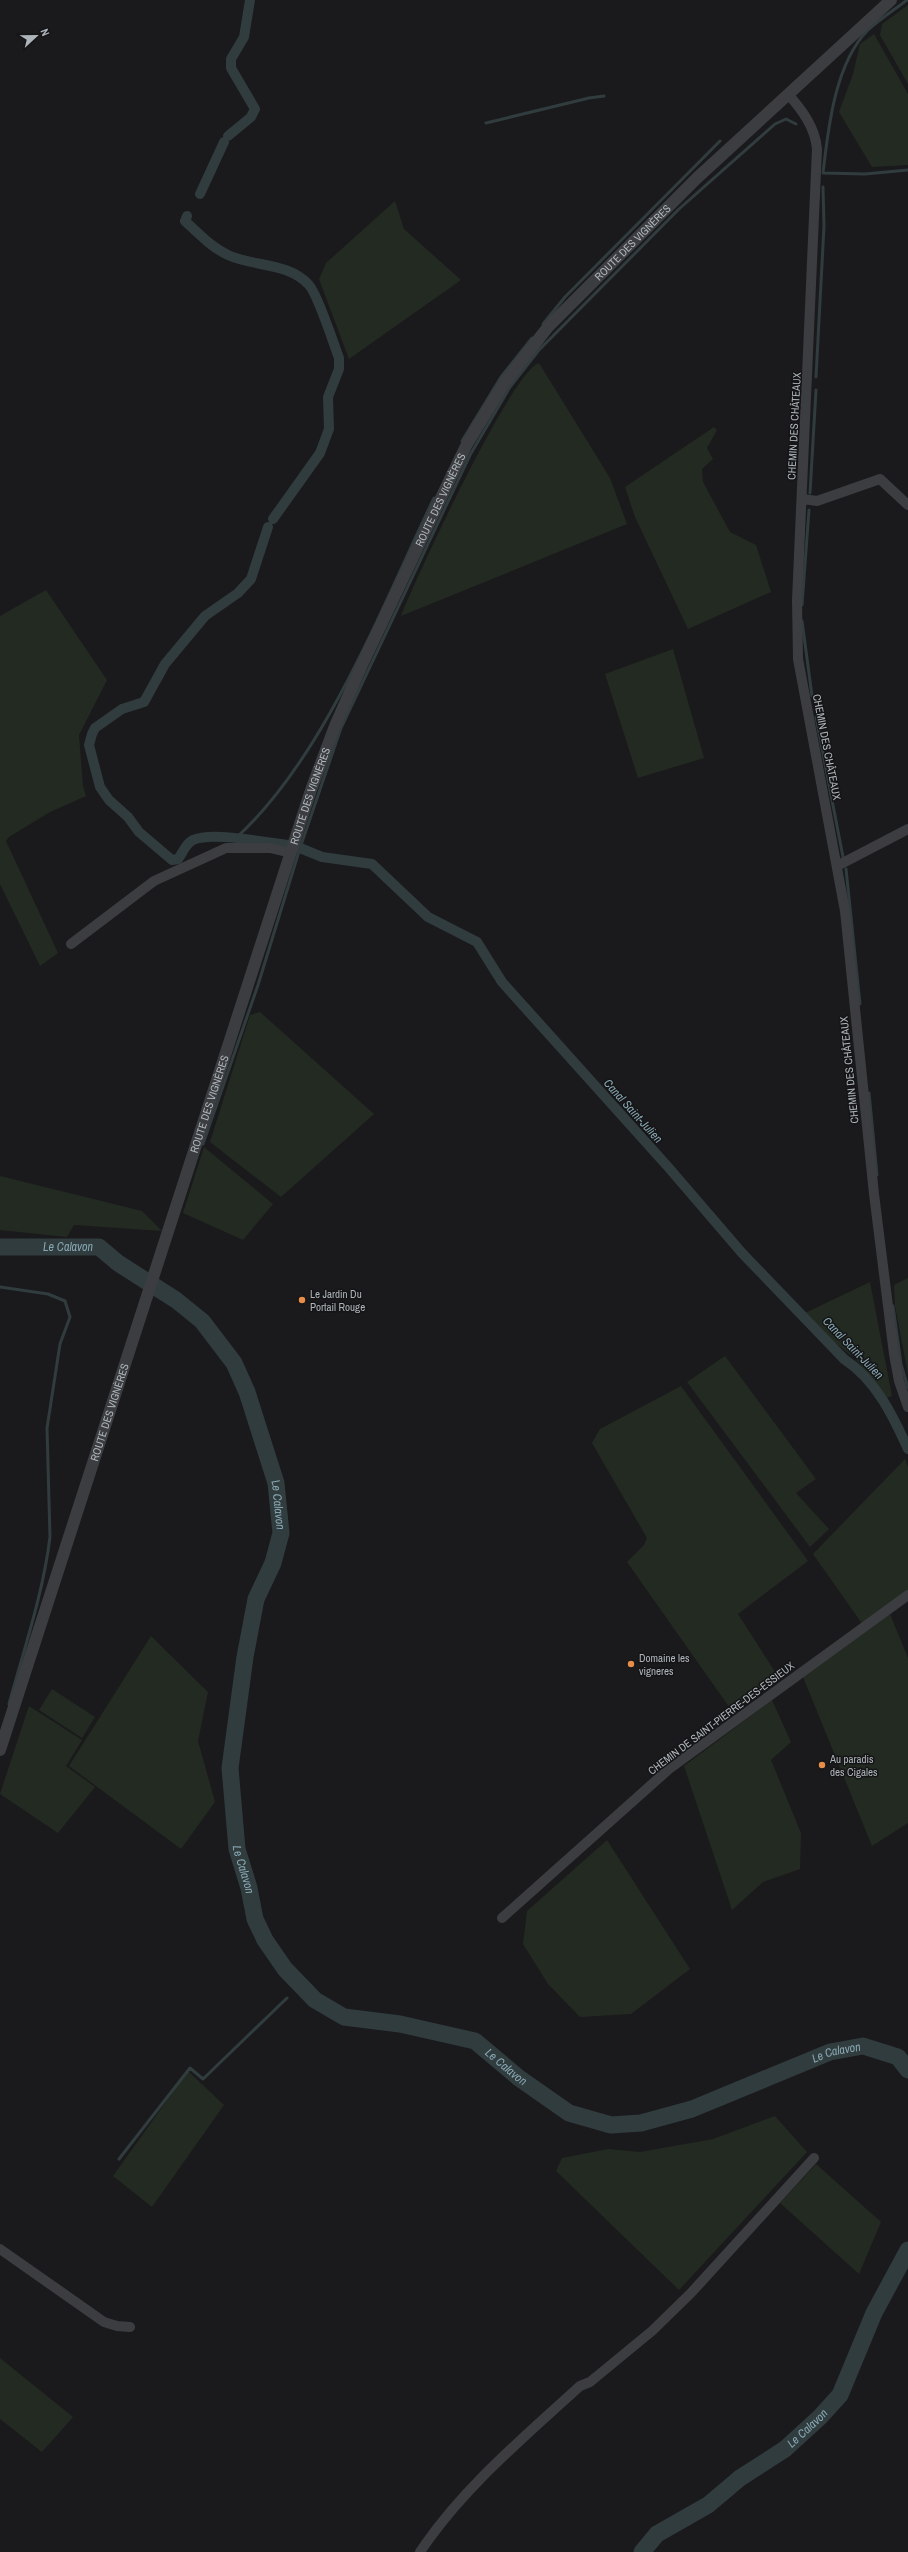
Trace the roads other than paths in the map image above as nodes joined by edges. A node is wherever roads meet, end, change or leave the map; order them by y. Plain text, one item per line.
1 (891, 0) edge
2 (788, 94) junction
3 (803, 499) junction
4 (908, 505) edge
5 (908, 829) edge
6 (293, 848) junction
7 (838, 866) junction
8 (72, 944) dead end
9 (908, 1407) edge
10 (908, 1595) edge
11 (0, 1750) edge
12 (502, 1918) dead end
13 (814, 2158) dead end
14 (0, 2249) edge
15 (130, 2327) dead end
16 (420, 2552) edge

1 - 2 street, ROUTE DES VIGNÈRES
2 - 3 street, CHEMIN DES CHÂTEAUX
2 - 6 street, ROUTE DES VIGNÈRES
3 - 4 street
3 - 7 street, CHEMIN DES CHÂTEAUX
5 - 7 street
6 - 8 street
6 - 11 street, ROUTE DES VIGNÈRES
7 - 9 street, CHEMIN DES CHÂTEAUX
10 - 12 street, CHEMIN DE SAINT-PIERRE-DES-ESSIEUX
13 - 16 street
14 - 15 street

